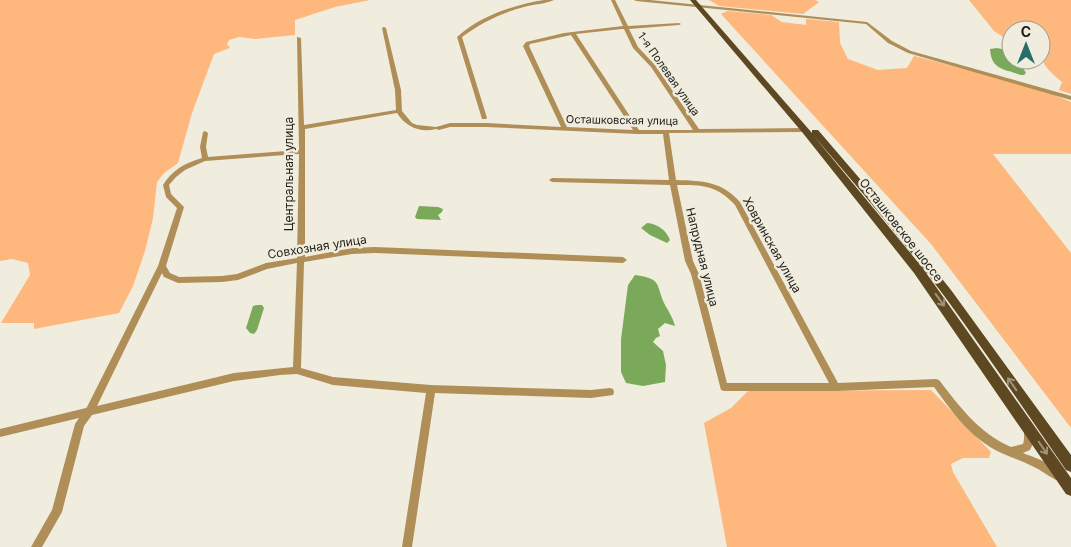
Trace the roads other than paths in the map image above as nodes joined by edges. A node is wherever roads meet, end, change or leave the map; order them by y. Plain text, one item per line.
1 (552, 0) edge
2 (613, 0) edge
3 (636, 0) edge
4 (700, 3) edge
5 (680, 24) dead end
6 (384, 28) dead end
7 (625, 28) junction
8 (573, 34) junction
9 (299, 38) dead end
10 (1071, 98) edge
11 (399, 111) junction
12 (484, 118) dead end
13 (303, 127) junction
14 (565, 129) junction
15 (805, 130) junction
16 (666, 131) junction
17 (637, 132) junction
18 (697, 132) junction
19 (205, 133) dead end
20 (302, 152) junction
21 (205, 159) junction
22 (552, 180) dead end
23 (673, 182) junction
24 (302, 260) junction
25 (623, 260) dead end
26 (162, 266) junction
27 (297, 370) junction
28 (836, 387) junction
29 (431, 389) junction
30 (610, 392) dead end
31 (90, 410) junction
32 (1025, 422) junction
33 (0, 433) edge
34 (1008, 451) junction
35 (1071, 466) edge
36 (1069, 487) edge
37 (36, 547) edge
38 (407, 547) edge

1 - 12 street
2 - 7 street, 1-я Полевая улица
3 - 4 street
4 - 10 street
4 - 15 main road, Осташковское шоссе
35 -> 4 main road, Осташковское шоссе
5 - 7 street
6 - 11 street
7 - 8 street
7 - 18 street, 1-я Полевая улица
8 - 14 street
8 - 17 street
9 - 13 street, Центральная улица
11 - 13 street
11 - 14 street, Осташковская улица
13 - 20 street, Центральная улица
14 - 17 street, Осташковская улица
15 - 18 street, Осташковская улица
15 -> 32 main road, Осташковское шоссе
16 - 17 street, Осташковская улица
16 - 18 street, Осташковская улица
16 - 23 street, Напрудная улица
19 - 21 street
20 - 21 street
20 - 24 street, Центральная улица
21 - 26 street
22 - 23 street, Ховринская улица
23 - 28 street, Ховринская улица
23 - 28 street, Напрудная улица
24 - 25 street, Совхозная улица
24 - 26 street, Совхозная улица
24 - 27 street, Центральная улица
26 - 31 street
27 - 29 street
27 - 31 street
28 - 34 street
29 - 30 street
29 - 38 street
31 - 33 street
31 - 37 street
32 - 34 street
32 -> 36 main road, Осташковское шоссе
34 - 36 street

